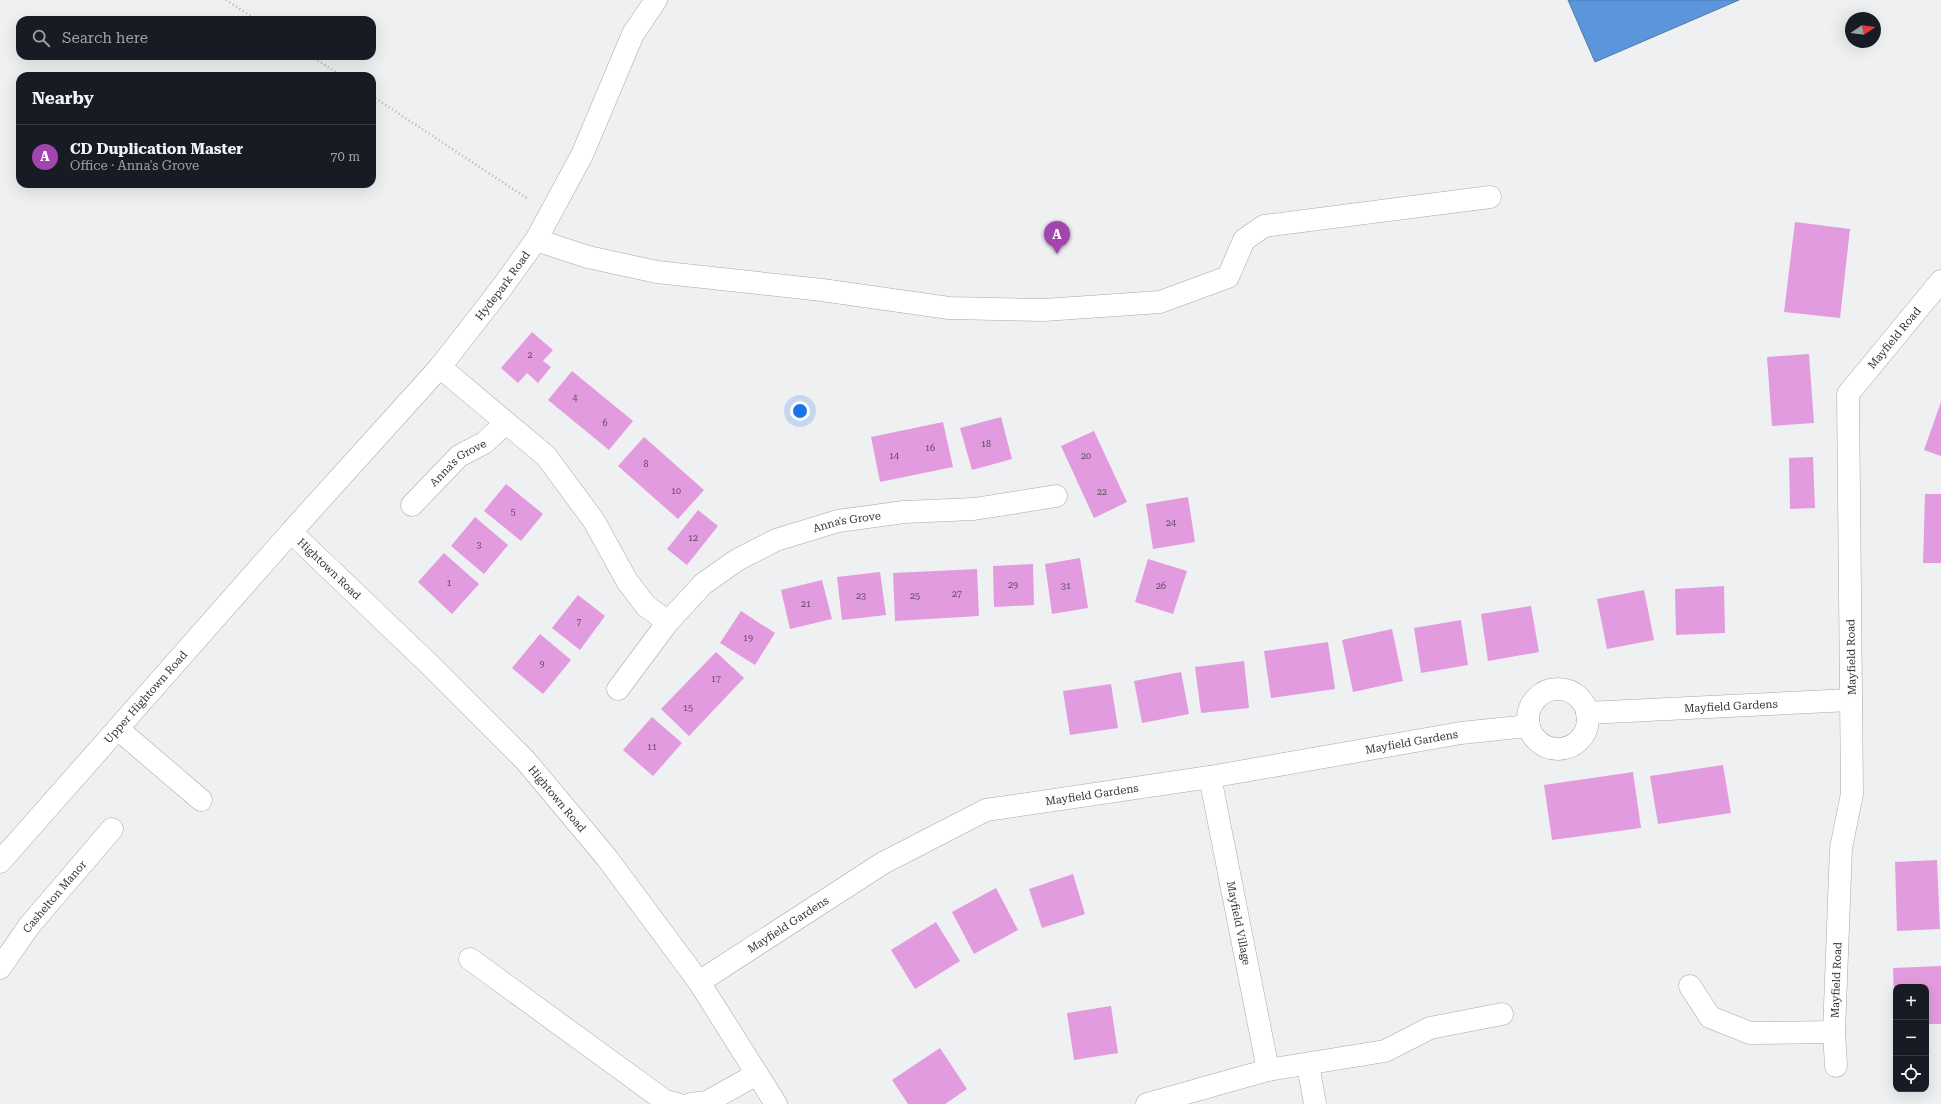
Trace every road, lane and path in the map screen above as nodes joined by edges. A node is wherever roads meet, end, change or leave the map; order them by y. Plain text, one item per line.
1 (226, 0) edge
2 (656, 0) edge
3 (251, 16) edge
4 (317, 60) edge
5 (336, 72) edge
6 (376, 99) edge
7 (1490, 197) dead end
8 (550, 214) junction
9 (536, 240) junction
10 (1941, 281) edge
11 (440, 367) junction
12 (506, 423) junction
13 (1056, 496) dead end
14 (412, 505) dead end
15 (291, 532) junction
16 (668, 622) junction
17 (618, 689) dead end
18 (1851, 700) junction
19 (1587, 713) junction
20 (1529, 726) junction
21 (118, 729) junction
22 (1210, 777) junction
23 (201, 800) dead end
24 (112, 829) dead end
25 (0, 862) edge
26 (470, 959) dead end
27 (0, 968) edge
28 (699, 982) junction
29 (1690, 986) dead end
30 (1502, 1014) dead end
31 (1834, 1032) junction
32 (1308, 1065) junction
33 (1836, 1066) dead end
34 (1268, 1070) junction
35 (757, 1074) junction
36 (677, 1104) edge
37 (691, 1104) edge
38 (776, 1104) edge
39 (1148, 1104) edge
40 (1315, 1104) edge

1 - 3 path
2 - 8 street, Hydepark Road
4 - 5 path
6 - 8 path
7 - 9 street
8 - 9 street, Hydepark Road
9 - 11 street, Hydepark Road
10 - 18 street, Mayfield Road
11 - 12 street
11 - 15 street, Hydepark Road
12 - 14 street, Anna's Grove
12 - 16 street
13 - 16 street, Anna's Grove
15 - 21 street, Upper Hightown Road
15 - 28 street, Hightown Road
16 - 17 street, Anna's Grove
18 - 19 street, Mayfield Gardens
18 - 31 street, Mayfield Road
19 - 20 street
19 - 20 street
20 - 22 street, Mayfield Gardens
21 - 23 street
21 - 25 street, Upper Hightown Road
22 - 28 street, Mayfield Gardens
22 - 34 street, Mayfield Village
24 - 27 street, Cashelton Manor
26 - 36 street
28 - 35 street, Hightown Road
29 - 31 street
30 - 32 street
31 - 33 street, Mayfield Road
32 - 34 street
32 - 40 street
34 - 39 street
35 - 37 street
35 - 38 street, Hightown Road

